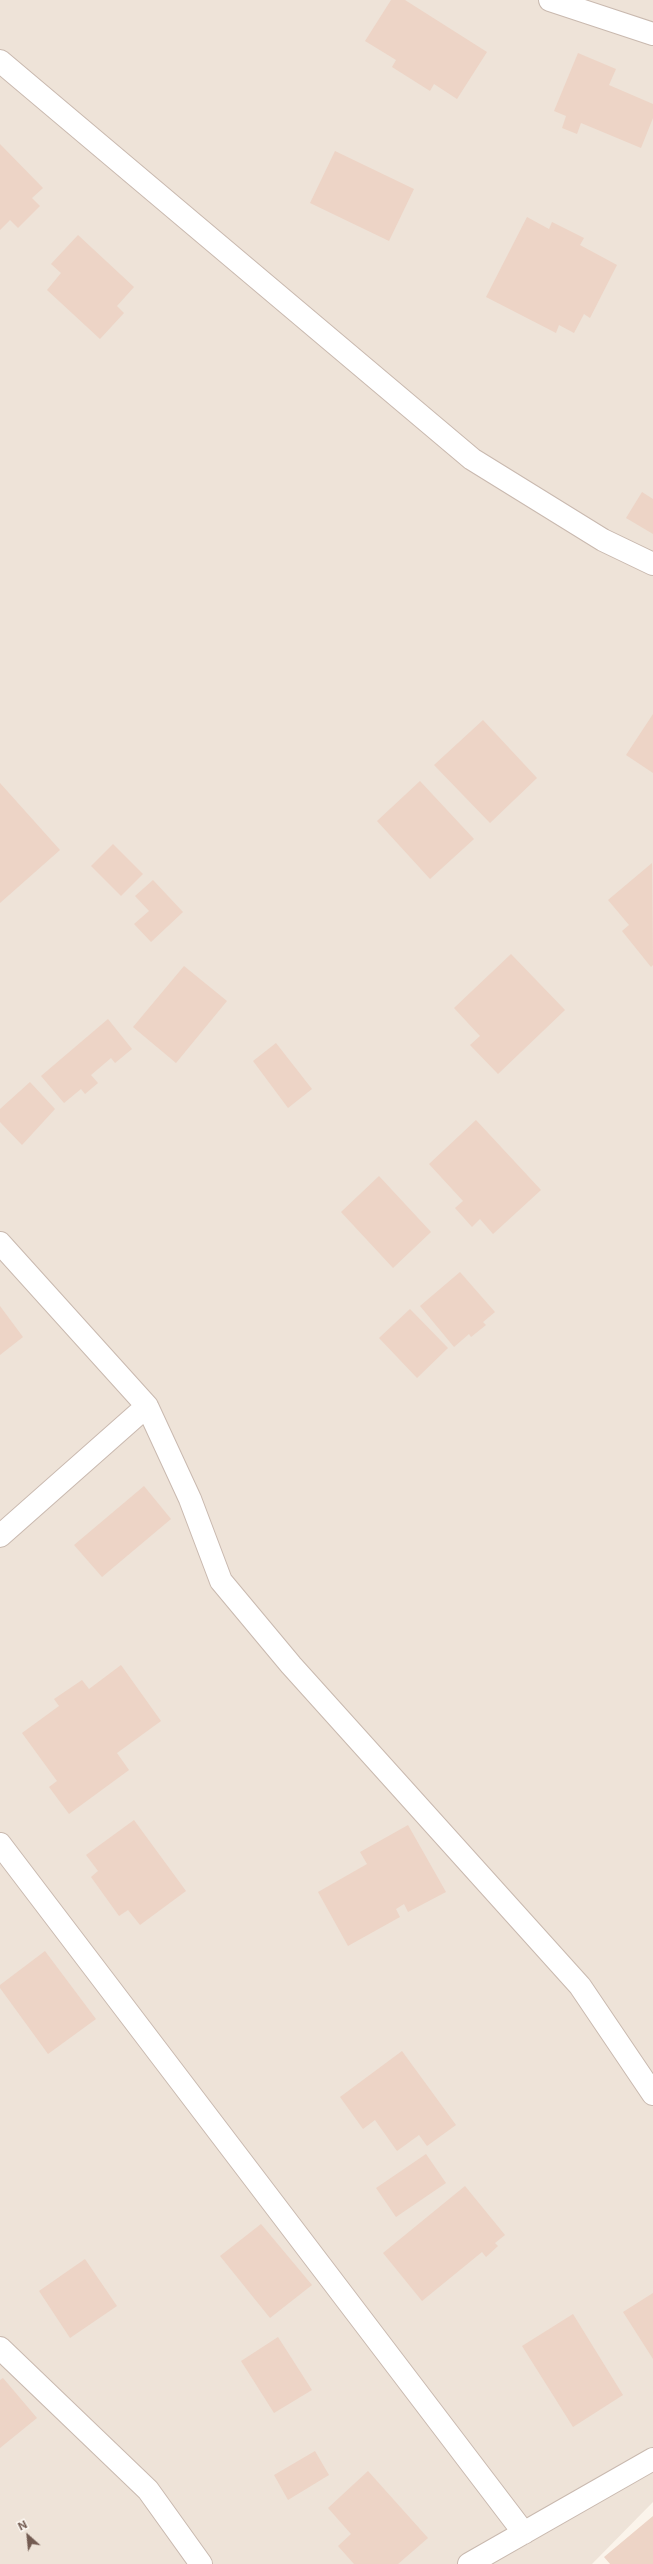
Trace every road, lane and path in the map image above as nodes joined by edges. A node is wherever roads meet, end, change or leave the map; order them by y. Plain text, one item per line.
1 (550, 0) edge
2 (653, 34) edge
3 (0, 61) edge
4 (653, 564) edge
5 (0, 1243) edge
6 (147, 1406) junction
7 (0, 1536) edge
8 (0, 1844) edge
9 (653, 2094) edge
10 (0, 2348) edge
11 (653, 2459) edge
12 (524, 2533) junction
13 (202, 2564) edge
14 (469, 2564) edge

1 - 2 street
3 - 4 street
5 - 6 street
6 - 7 street
6 - 9 street
8 - 12 street
10 - 13 street
11 - 12 street
12 - 14 street

